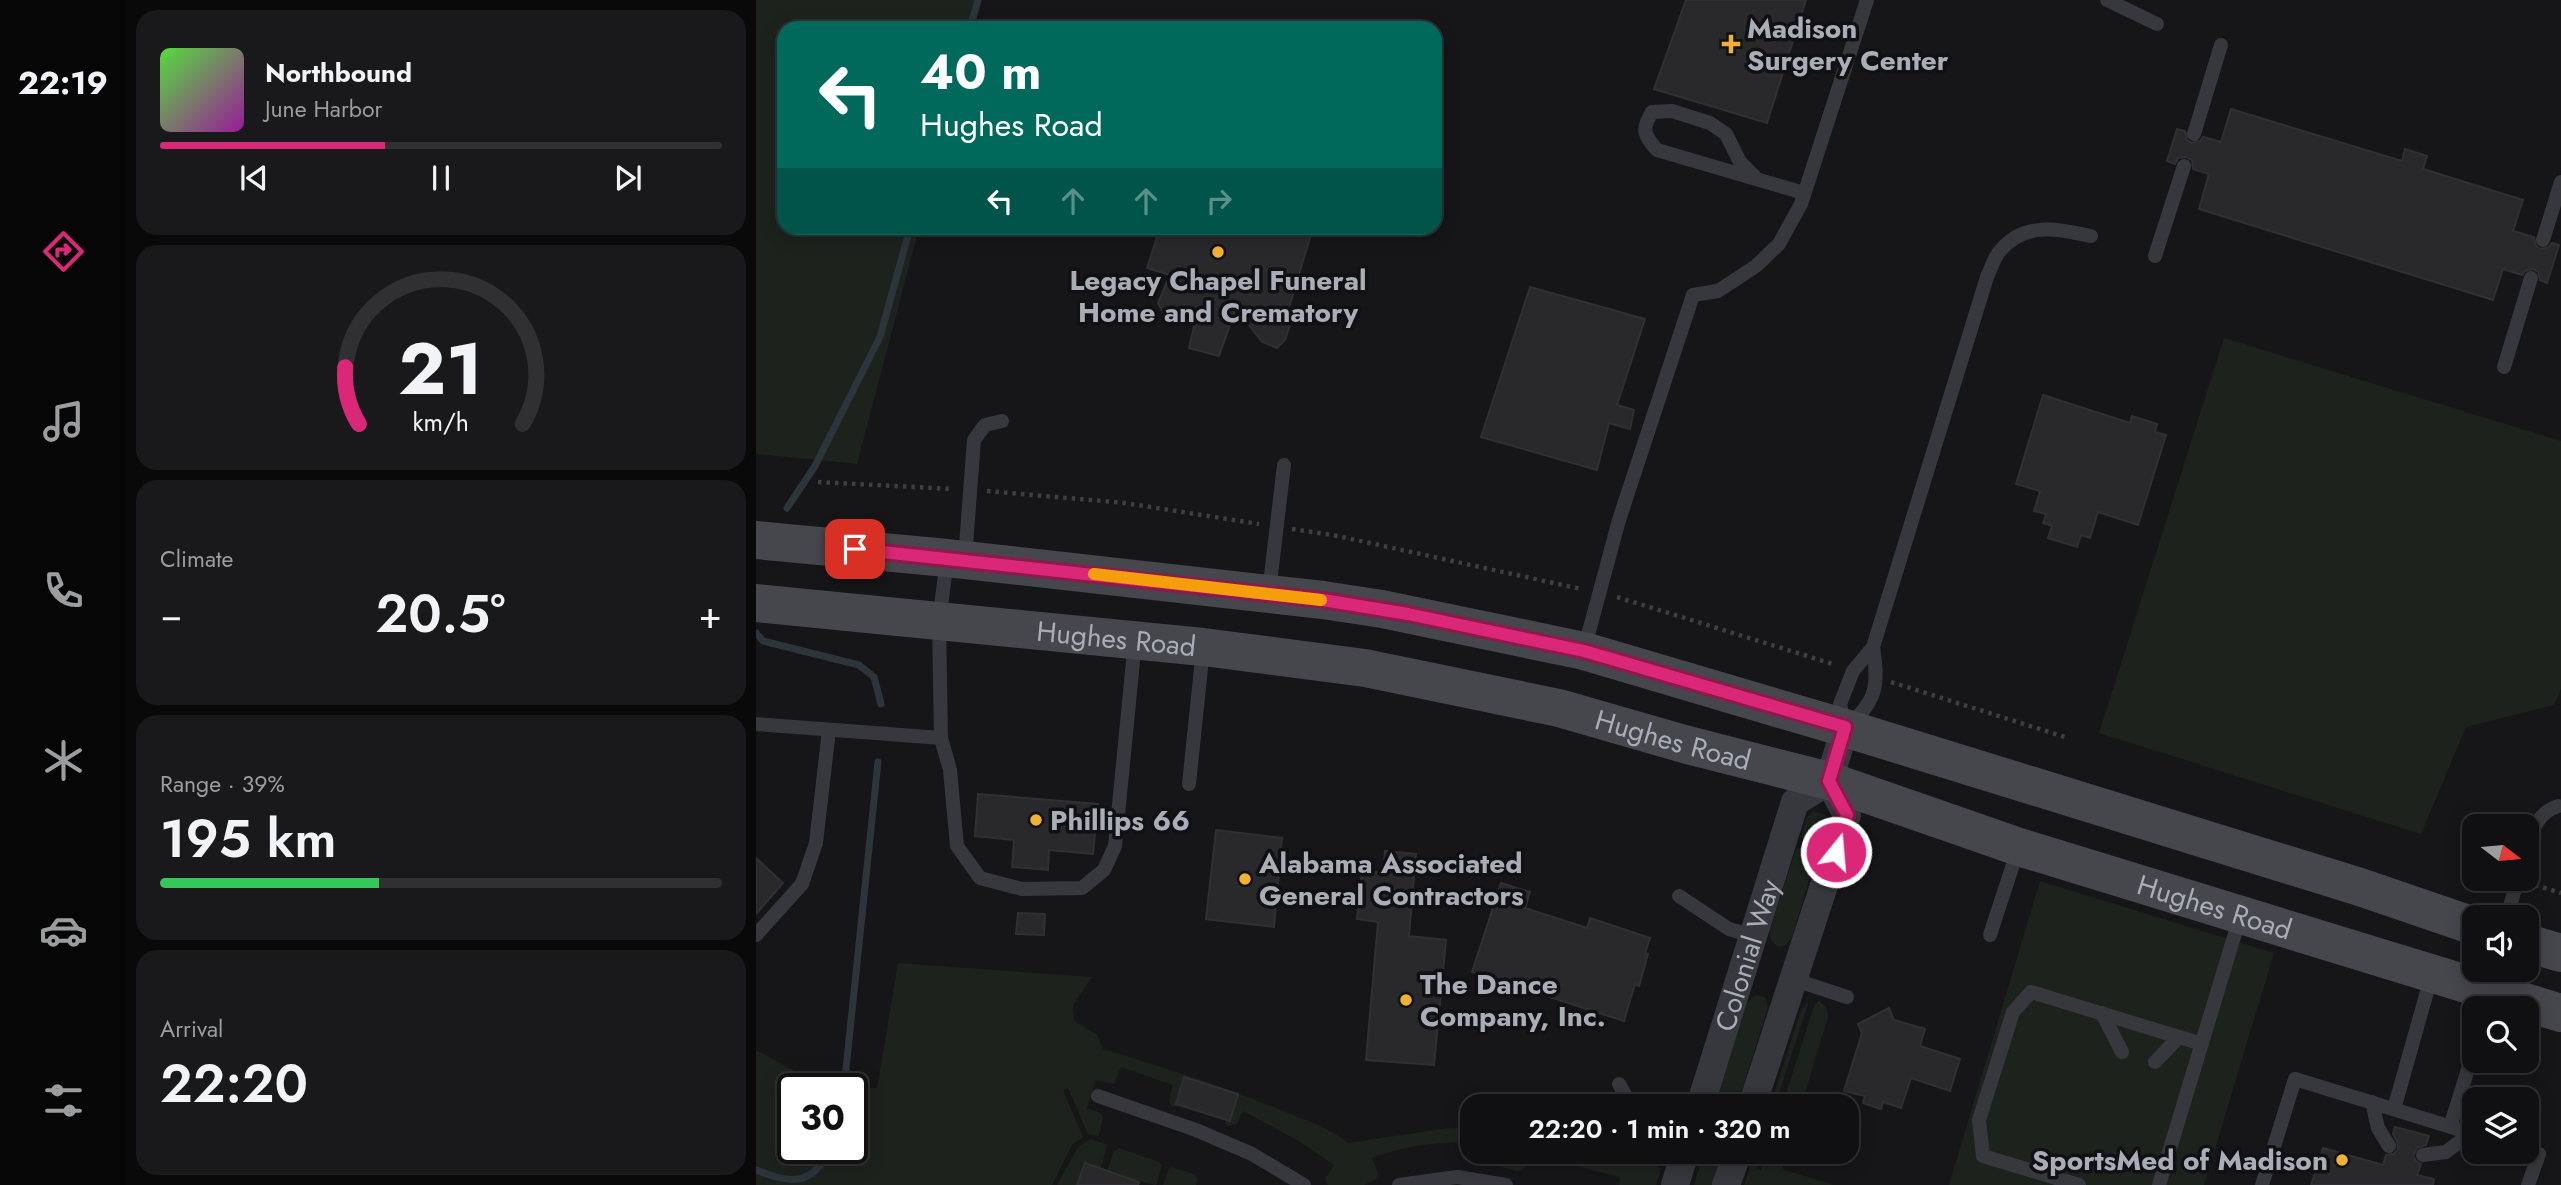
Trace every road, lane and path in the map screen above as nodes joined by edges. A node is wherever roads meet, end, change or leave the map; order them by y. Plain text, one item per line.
1 (1867, 0) edge
2 (2107, 0) edge
3 (2157, 24) dead end
4 (2221, 45) dead end
5 (2194, 134) dead end
6 (2183, 166) dead end
7 (1755, 177) junction
8 (2561, 182) edge
9 (1804, 193) junction
10 (2091, 236) dead end
11 (2543, 240) dead end
12 (2155, 256) dead end
13 (2532, 278) dead end
14 (2504, 367) dead end
15 (1002, 421) dead end
16 (1284, 465) dead end
17 (818, 482) dead end
18 (970, 490) junction
19 (756, 526) edge
20 (1276, 527) junction
21 (756, 540) edge
22 (903, 554) junction
23 (956, 559) junction
24 (1600, 593) junction
25 (1268, 594) junction
26 (756, 603) edge
27 (939, 621) junction
28 (1135, 640) junction
29 (1203, 647) junction
30 (1873, 647) junction
31 (1584, 651) junction
32 (1853, 671) junction
33 (1877, 678) junction
34 (756, 724) edge
35 (1845, 727) junction
36 (829, 730) junction
37 (2065, 737) dead end
38 (941, 738) junction
39 (1829, 781) junction
40 (1189, 784) dead end
41 (2558, 806) dead end
42 (2539, 820) edge
43 (2019, 848) junction
44 (2539, 886) edge
45 (2561, 893) edge
46 (1679, 897) dead end
47 (2240, 915) junction
48 (2462, 922) edge
49 (756, 935) edge
50 (1990, 935) dead end
51 (1753, 936) junction
52 (2539, 947) edge
53 (2561, 953) edge
54 (2433, 972) junction
55 (1792, 979) junction
56 (2482, 996) edge
57 (1847, 997) dead end
58 (2539, 1009) edge
59 (2102, 1013) junction
60 (2561, 1013) edge
61 (2179, 1037) junction
62 (2202, 1044) junction
63 (2122, 1052) dead end
64 (2155, 1062) dead end
65 (2467, 1073) edge
66 (1619, 1084) dead end
67 (1625, 1094) edge
68 (1704, 1094) edge
69 (1756, 1094) edge
70 (1098, 1096) dead end
71 (2372, 1102) junction
72 (2394, 1109) junction
73 (2450, 1127) junction
74 (2462, 1130) edge
75 (2462, 1141) edge
76 (2389, 1146) dead end
77 (2423, 1155) dead end
78 (1681, 1164) edge
79 (1734, 1164) edge
80 (2535, 1164) edge
81 (1304, 1185) edge
82 (1399, 1185) edge
83 (1506, 1185) edge
84 (1675, 1185) edge
85 (1726, 1185) edge
86 (2079, 1185) edge
87 (2159, 1185) edge
88 (2262, 1185) edge
89 (2528, 1185) edge

1 - 9 lane
2 - 3 lane
4 - 5 lane
6 - 12 lane
7 - 7 lane
7 - 9 lane
8 - 11 lane
9 - 24 lane
10 - 30 lane
13 - 14 lane
15 - 18 lane
16 - 20 lane
17 - 18 path
18 - 20 path
18 - 23 lane
19 - 22 main road
20 - 24 path
20 - 25 lane
21 - 22 main road, Hughes Road
22 - 23 main road, Hughes Road
23 - 25 main road, Hughes Road
23 - 27 lane
24 - 31 lane
24 - 32 path
25 - 31 main road, Hughes Road
26 - 27 main road, Hughes Road
27 - 28 main road, Hughes Road
27 - 38 lane
28 - 29 main road, Hughes Road
28 - 38 lane
29 - 39 main road, Hughes Road
29 - 40 lane
30 - 32 lane
30 - 33 lane
31 - 35 main road, Hughes Road
32 - 35 lane
33 - 35 lane
33 - 37 path
34 - 36 lane
35 - 39 street
35 - 48 main road, Hughes Road
36 - 38 lane
36 - 49 lane
39 - 43 main road, Hughes Road
39 - 51 street, Colonial Way
39 - 55 street, Colonial Way
41 - 42 lane
43 - 47 main road, Hughes Road
43 - 50 lane
44 - 45 path
46 - 51 lane
47 - 54 main road, Hughes Road
47 - 62 lane
51 - 68 street, Colonial Way
52 - 53 main road
54 - 56 main road, Hughes Road
54 - 72 lane
55 - 57 lane
55 - 69 street, Colonial Way
58 - 60 main road, Hughes Road
59 - 61 lane
59 - 63 lane
59 - 86 lane
61 - 62 lane
61 - 64 lane
62 - 87 lane
65 - 73 lane
66 - 67 lane
70 - 81 lane
71 - 72 lane
71 - 76 lane
71 - 88 lane
72 - 73 lane
73 - 74 lane
75 - 77 lane
78 - 84 street
79 - 85 street
80 - 89 lane
82 - 83 lane

